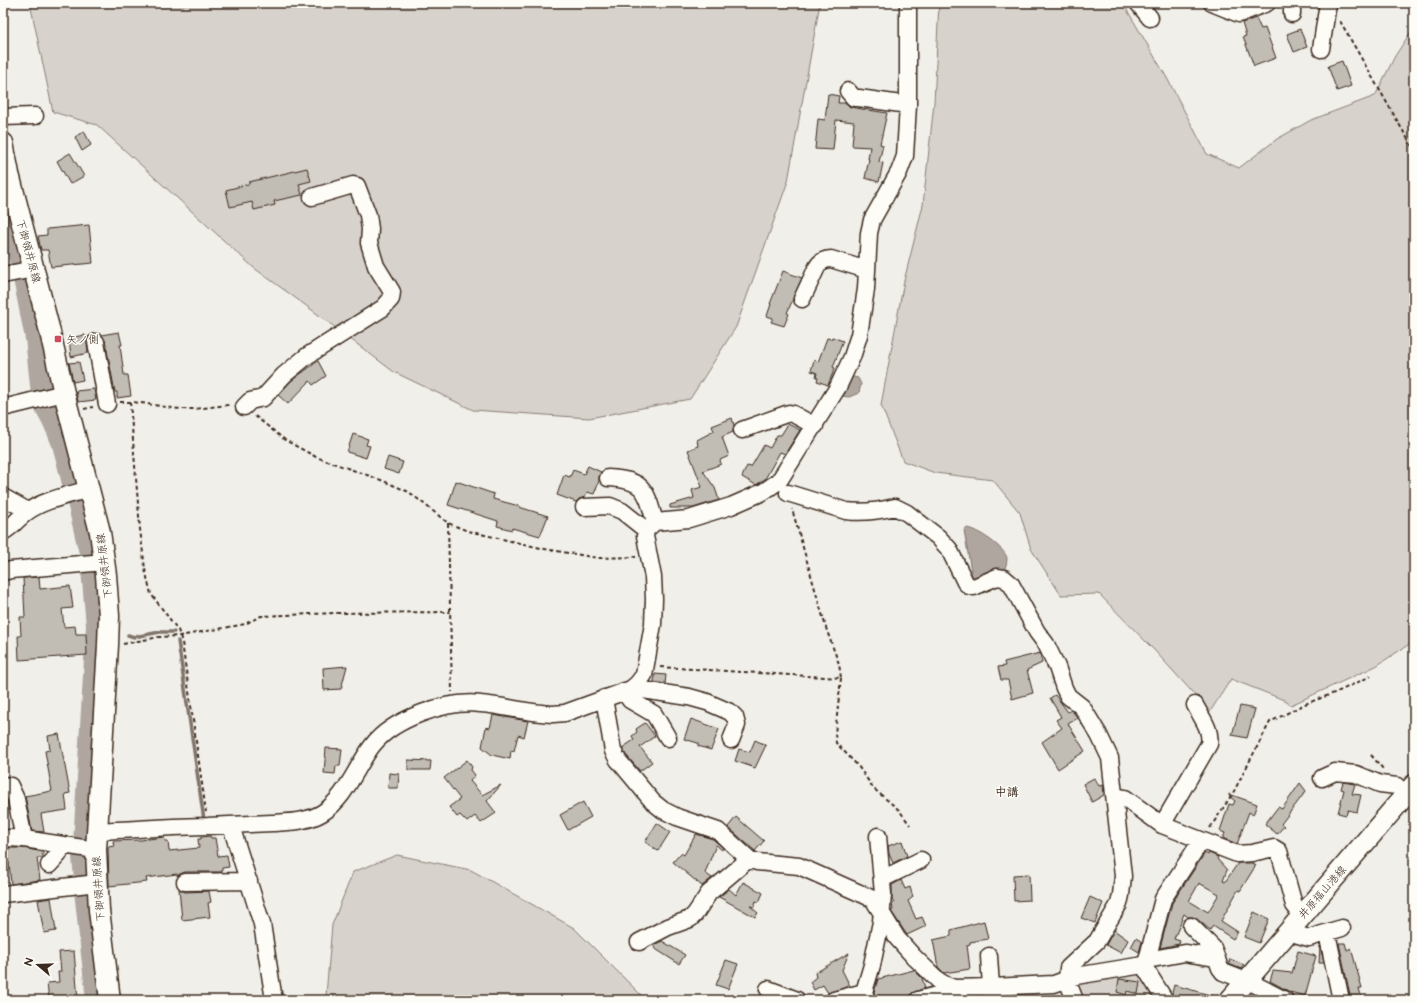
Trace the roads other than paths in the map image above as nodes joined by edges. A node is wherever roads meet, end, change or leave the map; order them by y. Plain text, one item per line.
1 (908, 3) edge
2 (1138, 3) edge
3 (1212, 3) edge
4 (1267, 3) edge
5 (1328, 3) edge
6 (1150, 18) dead end
7 (1321, 49) dead end
8 (848, 91) dead end
9 (908, 105) junction
10 (35, 116) dead end
11 (3, 117) edge
12 (3, 143) edge
13 (312, 197) dead end
14 (34, 268) junction
15 (867, 270) junction
16 (3, 275) edge
17 (802, 299) dead end
18 (96, 342) dead end
19 (64, 393) junction
20 (107, 404) road end
21 (244, 407) road end
22 (3, 408) edge
23 (815, 426) junction
24 (742, 430) dead end
25 (608, 478) dead end
26 (89, 489) junction
27 (788, 494) road end
28 (3, 497) edge
29 (584, 507) dead end
30 (26, 512) junction
31 (651, 526) junction
32 (3, 532) edge
33 (96, 563) junction
34 (3, 572) edge
35 (631, 688) junction
36 (604, 698) junction
37 (1195, 705) dead end
38 (668, 738) dead end
39 (731, 740) dead end
40 (1322, 778) dead end
41 (3, 785) edge
42 (1410, 790) edge
43 (1115, 796) junction
44 (1162, 825) junction
45 (231, 826) junction
46 (878, 836) dead end
47 (24, 839) junction
48 (3, 840) edge
49 (96, 840) junction
50 (1201, 840) junction
51 (61, 845) junction
52 (749, 859) junction
53 (921, 860) dead end
54 (49, 865) dead end
55 (882, 879) junction
56 (249, 881) junction
57 (185, 882) dead end
58 (97, 883) junction
59 (3, 894) edge
60 (881, 912) junction
61 (1302, 915) junction
62 (1191, 926) dead end
63 (1288, 932) junction
64 (639, 942) dead end
65 (989, 956) dead end
66 (1217, 958) junction
67 (1145, 962) junction
68 (1068, 980) junction
69 (1247, 982) junction
70 (954, 988) junction
71 (768, 989) dead end
72 (992, 994) edge
73 (866, 996) edge
74 (110, 1000) edge
75 (274, 1000) edge
76 (797, 1000) edge
77 (834, 1000) edge
78 (918, 1000) edge
79 (1075, 1000) edge
80 (1165, 1000) edge
81 (1230, 1000) edge
82 (1285, 1000) edge
83 (1341, 1000) edge

1 - 9 street
2 - 6 street
3 - 4 street
5 - 7 street
8 - 9 street
9 - 15 street
10 - 11 street
12 - 14 main road, 下御領井原線
13 - 21 street
14 - 16 street
14 - 19 main road, 下御領井原線
15 - 17 street
15 - 23 street
18 - 20 street
19 - 22 street
19 - 26 main road, 下御領井原線
23 - 24 street
23 - 31 street
25 - 31 street
26 - 30 street
26 - 33 main road, 下御領井原線
27 - 43 street
28 - 30 street
29 - 31 street
30 - 32 street
31 - 35 street
33 - 34 street
33 - 49 main road, 下御領井原線
35 - 36 street
35 - 38 street
35 - 39 street
36 - 45 street
36 - 52 street
37 - 44 street
40 - 42 street
41 - 47 street
42 - 61 main road, 井原福山港線
43 - 44 street
43 - 68 street
44 - 50 street
45 - 49 street
45 - 56 street
46 - 55 street
47 - 48 street
47 - 51 street
49 - 51 street
49 - 58 main road, 下御領井原線
50 - 61 street
50 - 67 street
51 - 54 street
52 - 60 street
52 - 64 street
53 - 55 street
55 - 60 street
56 - 57 street
56 - 75 street
58 - 59 street
58 - 74 main road, 下御領井原線
60 - 70 street
60 - 73 street
61 - 63 main road, 井原福山港線
62 - 66 street
63 - 69 main road, 井原福山港線
63 - 83 street
65 - 72 street
66 - 67 street
66 - 69 street
67 - 68 street
67 - 80 street
68 - 72 street
68 - 79 street
69 - 81 main road, 井原福山港線
69 - 82 street
70 - 72 street
70 - 78 street
71 - 76 street
73 - 77 street

